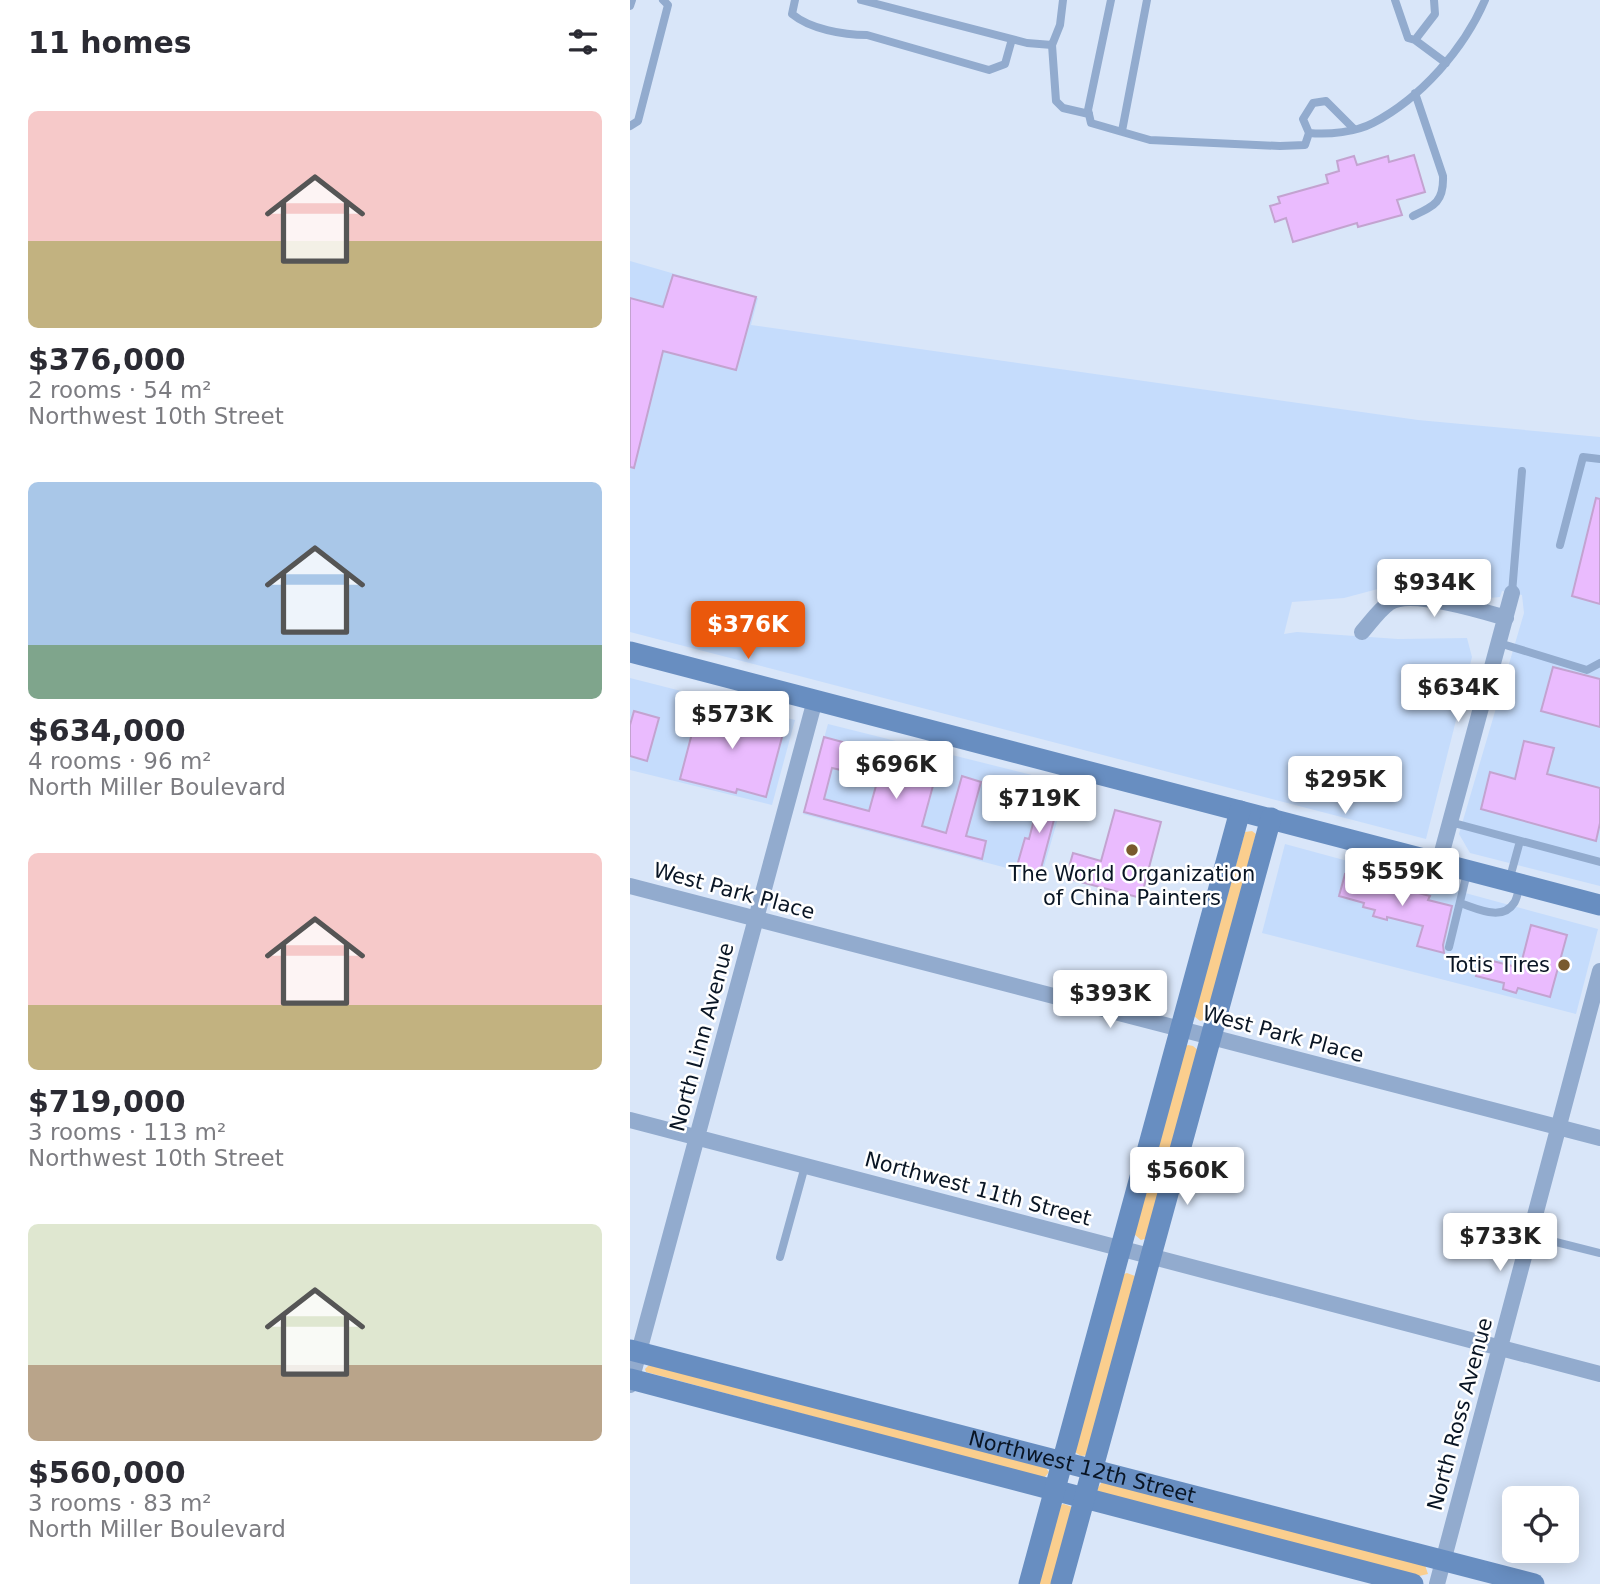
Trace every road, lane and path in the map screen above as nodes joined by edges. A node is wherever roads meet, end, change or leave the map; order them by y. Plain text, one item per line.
1 (632, 0) edge
2 (663, 0) edge
3 (795, 0) edge
4 (861, 0) edge
5 (1063, 0) edge
6 (1111, 0) edge
7 (1147, 0) edge
8 (1395, 0) edge
9 (1434, 0) edge
10 (1485, 0) edge
11 (630, 6) edge
12 (1012, 39) junction
13 (1415, 40) junction
14 (1052, 46) junction
15 (1446, 63) junction
16 (1415, 93) junction
17 (1089, 114) junction
18 (630, 126) edge
19 (1353, 128) junction
20 (1122, 131) junction
21 (1309, 133) junction
22 (1413, 216) dead end
23 (1600, 459) edge
24 (1522, 471) dead end
25 (1560, 545) dead end
26 (1512, 593) joint
27 (1506, 618) junction
28 (1362, 632) dead end
29 (1499, 643) junction
30 (630, 652) edge
31 (1600, 663) edge
32 (815, 700) junction
33 (1240, 811) junction
34 (1271, 818) junction
35 (1450, 822) junction
36 (1520, 841) junction
37 (1600, 862) edge
38 (1439, 863) junction
39 (1468, 870) junction
40 (1515, 882) junction
41 (630, 886) edge
42 (1599, 901) edge
43 (1460, 903) junction
44 (756, 919) junction
45 (1448, 947) dead end
46 (1600, 971) edge
47 (1594, 1018) edge
48 (1181, 1029) junction
49 (1212, 1037) junction
50 (630, 1120) edge
51 (1559, 1127) junction
52 (697, 1138) junction
53 (1600, 1138) edge
54 (804, 1166) junction
55 (1528, 1235) junction
56 (1122, 1248) junction
57 (1600, 1253) edge
58 (780, 1256) dead end
59 (1152, 1256) junction
60 (1499, 1348) junction
61 (634, 1351) edge
62 (1600, 1374) edge
63 (630, 1381) edge
64 (1062, 1462) junction
65 (1093, 1470) junction
66 (1055, 1490) junction
67 (1085, 1498) junction
68 (1443, 1559) junction
69 (1029, 1584) edge
70 (1061, 1584) edge
71 (1413, 1584) edge
72 (1437, 1584) edge
73 (1534, 1584) edge

1 - 11 lane
2 - 18 lane
3 - 12 lane
4 - 12 lane
5 - 14 lane
6 - 17 lane
7 - 20 lane
8 - 13 lane
9 - 13 lane
10 - 15 lane
12 - 14 lane
13 - 15 lane
14 - 17 lane
15 - 16 lane
16 - 19 lane
16 - 22 lane
17 - 20 lane
19 - 21 lane
19 - 21 lane
20 - 21 lane
23 - 25 lane
24 - 26 lane
26 - 27 street
27 - 28 street
27 - 29 street
29 - 31 lane
29 - 35 street
30 - 32 street
32 - 33 street
32 - 44 street, North Linn Avenue
33 - 34 street
33 - 48 street
34 - 38 street
34 - 49 street
35 - 36 lane
35 - 38 street
36 - 37 lane
36 - 40 lane
38 - 39 street
39 - 40 street
39 - 43 lane
40 - 42 street
40 - 43 lane
41 - 44 street, West Park Place
43 - 45 lane
44 - 48 street, West Park Place
44 - 52 street, North Linn Avenue
46 - 47 street, North Ross Avenue
47 - 51 street, North Ross Avenue
48 - 49 street, West Park Place
48 - 56 street
49 - 51 street, West Park Place
49 - 59 street
50 - 52 street, Northwest 11th Street
51 - 53 street, West Park Place
51 - 55 street, North Ross Avenue
52 - 54 street, Northwest 11th Street
52 - 61 street, North Linn Avenue
54 - 56 street, Northwest 11th Street
54 - 58 lane
55 - 57 lane
55 - 60 street, North Ross Avenue
56 - 59 street, Northwest 11th Street
56 - 64 street
59 - 60 street, Northwest 11th Street
59 - 65 street
60 - 62 street, Northwest 11th Street
60 - 68 street, North Ross Avenue
61 - 63 street, North Linn Avenue
61 - 64 street, Northwest 12th Street
63 - 66 street, Northwest 12th Street
64 - 65 street, Northwest 12th Street
64 - 66 street
65 - 67 street
65 - 68 street, Northwest 12th Street
66 - 67 street, Northwest 12th Street
66 - 69 street
67 - 70 street
67 - 71 street, Northwest 12th Street
68 - 72 street, North Ross Avenue
68 - 73 street, Northwest 12th Street

